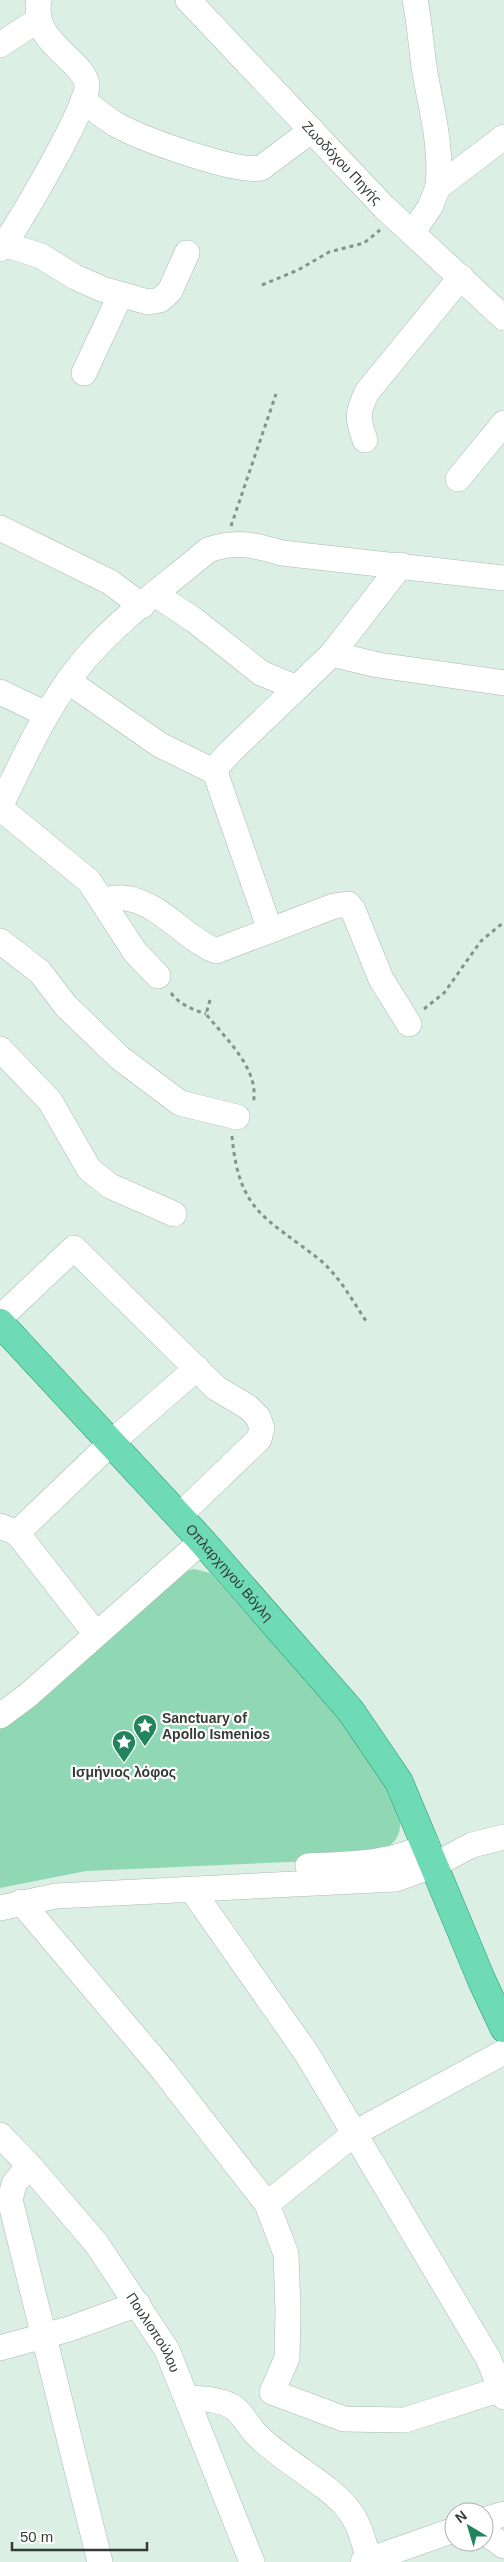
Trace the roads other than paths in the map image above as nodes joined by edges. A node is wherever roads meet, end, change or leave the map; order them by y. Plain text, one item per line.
1 (188, 0) edge
2 (415, 0) edge
3 (38, 10) edge
4 (0, 45) edge
5 (83, 100) junction
6 (312, 130) junction
7 (504, 137) edge
8 (438, 187) junction
9 (403, 224) junction
10 (2, 247) edge
11 (187, 252) dead end
12 (461, 277) junction
13 (120, 296) junction
14 (504, 318) edge
15 (84, 372) dead end
16 (504, 423) edge
17 (365, 440) dead end
18 (458, 479) dead end
19 (0, 528) edge
20 (401, 565) junction
21 (504, 578) edge
22 (149, 600) junction
23 (332, 654) junction
24 (68, 681) junction
25 (504, 684) edge
26 (297, 688) junction
27 (0, 692) edge
28 (46, 714) junction
29 (216, 772) junction
30 (0, 808) edge
31 (102, 900) junction
32 (270, 930) junction
33 (0, 941) edge
34 (158, 976) road end
35 (409, 1024) road end
36 (0, 1049) edge
37 (233, 1115) road end
38 (174, 1214) dead end
39 (0, 1318) edge
40 (0, 1323) edge
41 (197, 1368) junction
42 (111, 1443) junction
43 (179, 1516) junction
44 (8, 1529) edge
45 (202, 1541) junction
46 (96, 1634) junction
47 (0, 1716) edge
48 (504, 1836) edge
49 (431, 1855) junction
50 (181, 1885) junction
51 (7, 1901) edge
52 (504, 2028) edge
53 (504, 2052) edge
54 (355, 2133) junction
55 (0, 2135) edge
56 (29, 2165) junction
57 (267, 2204) junction
58 (138, 2304) junction
59 (45, 2336) junction
60 (0, 2348) edge
61 (272, 2392) junction
62 (502, 2393) edge
63 (188, 2398) junction
64 (235, 2408) junction
65 (444, 2534) edge
66 (368, 2561) edge
67 (100, 2562) edge
68 (252, 2562) edge

1 - 6 street, Ζωοδόχου Πηγής
2 - 8 street
3 - 4 street
3 - 5 street
5 - 6 street
5 - 10 street
6 - 9 street, Ζωοδόχου Πηγής
7 - 8 street
8 - 9 street
9 - 12 street, Ζωοδόχου Πηγής
10 - 13 street
11 - 13 street
12 - 14 street, Ζωοδόχου Πηγής
12 - 17 street
13 - 15 street
16 - 18 street
19 - 22 street
20 - 21 street
20 - 22 street
20 - 23 street
22 - 24 street
22 - 26 street
23 - 25 street
23 - 26 street
24 - 28 street
24 - 29 street
26 - 29 street
27 - 28 street
28 - 30 street
29 - 32 street
30 - 31 street
31 - 32 street
31 - 34 street
32 - 35 street
33 - 37 street
36 - 38 street
39 - 41 street
40 - 42 main road, Οπλαρχηγού Βόγλη
41 - 42 street
41 - 43 street
42 - 43 main road, Οπλαρχηγού Βόγλη
42 - 44 street
43 - 45 main road, Οπλαρχηγού Βόγλη
44 - 46 street
45 - 46 street
45 - 49 main road, Οπλαρχηγού Βόγλη
46 - 47 street
48 - 49 street
49 - 50 street
49 - 52 main road, Οπλαρχηγού Βόγλη
50 - 51 street
50 - 54 street
51 - 57 street
53 - 54 street
54 - 57 street
54 - 62 street
55 - 56 street, Πουλιοπούλου
56 - 58 street, Πουλιοπούλου
56 - 59 street
57 - 61 street
58 - 59 street
58 - 63 street, Πουλιοπούλου
59 - 60 street
59 - 67 street
61 - 62 street
61 - 64 street
63 - 64 street
63 - 68 street, Πουλιοπούλου
64 - 66 street
65 - 66 street

